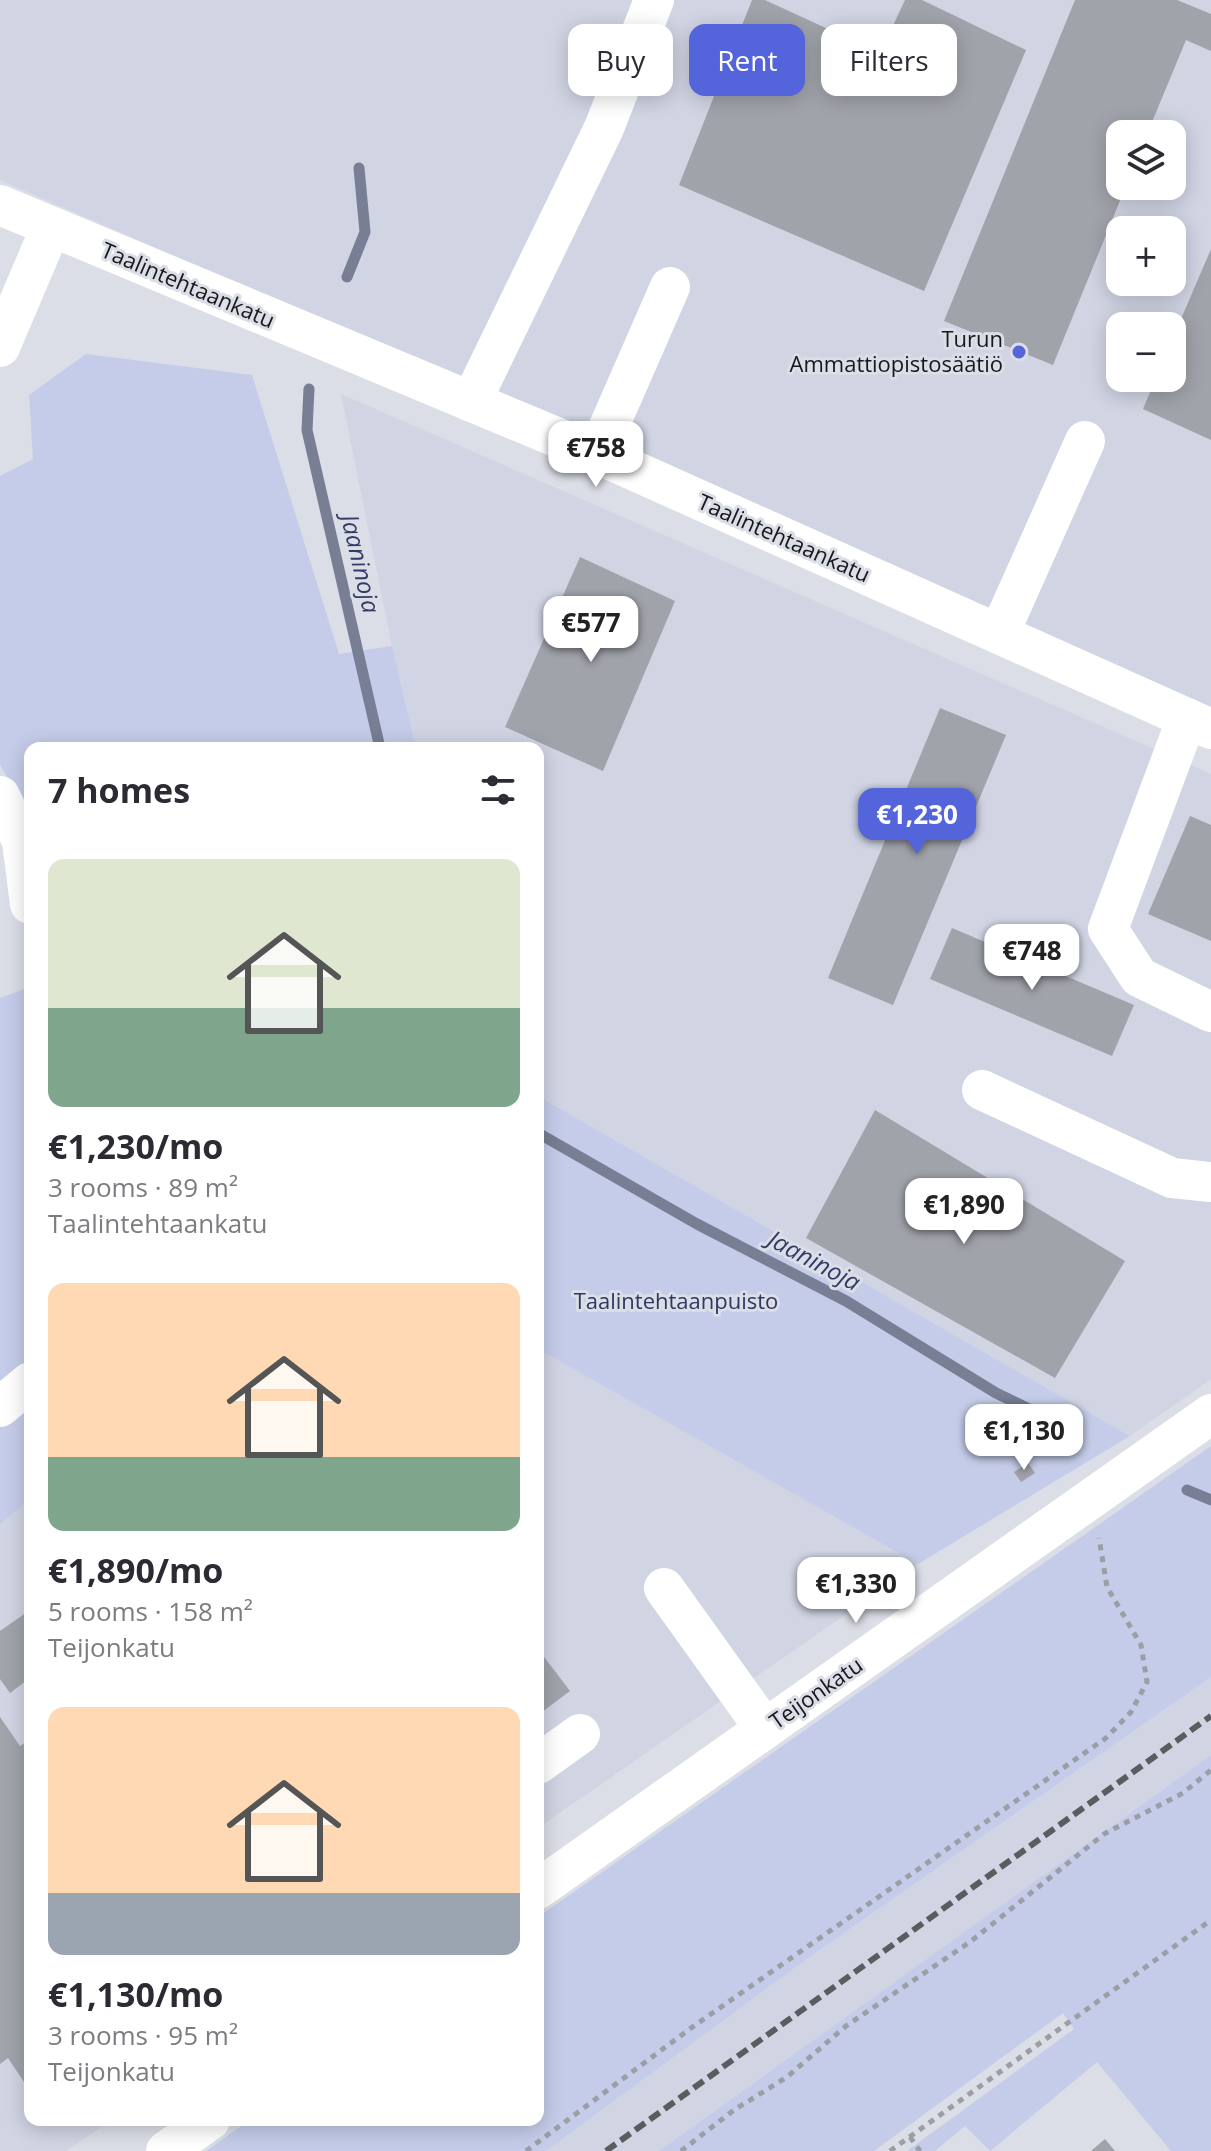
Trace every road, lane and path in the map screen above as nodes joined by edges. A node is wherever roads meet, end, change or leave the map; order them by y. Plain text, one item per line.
1 (654, 0) edge
2 (0, 205) edge
3 (51, 227) junction
4 (670, 287) dead end
5 (0, 347) edge
6 (471, 402) junction
7 (1085, 441) dead end
8 (597, 454) junction
9 (999, 634) junction
10 (1199, 723) edge
11 (0, 796) edge
12 (24, 857) edge
13 (1211, 1012) edge
14 (982, 1090) dead end
15 (1211, 1182) edge
16 (24, 1387) edge
17 (0, 1407) edge
18 (1211, 1414) edge
19 (1093, 1497) junction
20 (664, 1588) dead end
21 (765, 1729) junction
22 (580, 1734) dead end
23 (544, 1760) edge
24 (1211, 1770) edge
25 (544, 1885) edge
26 (1211, 1920) edge
27 (201, 2126) edge
28 (910, 2137) junction
29 (166, 2151) edge
30 (526, 2151) edge
31 (681, 2151) edge
32 (890, 2151) edge
33 (920, 2151) edge

1 - 6 street
2 - 3 street, Taalintehtaankatu
3 - 5 street
3 - 6 street, Taalintehtaankatu
4 - 8 street
6 - 8 street, Taalintehtaankatu
7 - 9 street
8 - 9 street, Taalintehtaankatu
9 - 10 street, Taalintehtaankatu
10 - 13 street
11 - 12 street
14 - 15 street
16 - 17 street
18 - 19 street, Teijonkatu
19 - 21 street, Teijonkatu
19 - 30 path
20 - 21 street
21 - 25 street, Teijonkatu
22 - 23 street
24 - 31 path
26 - 28 path
27 - 29 street
28 - 32 path
28 - 33 path

